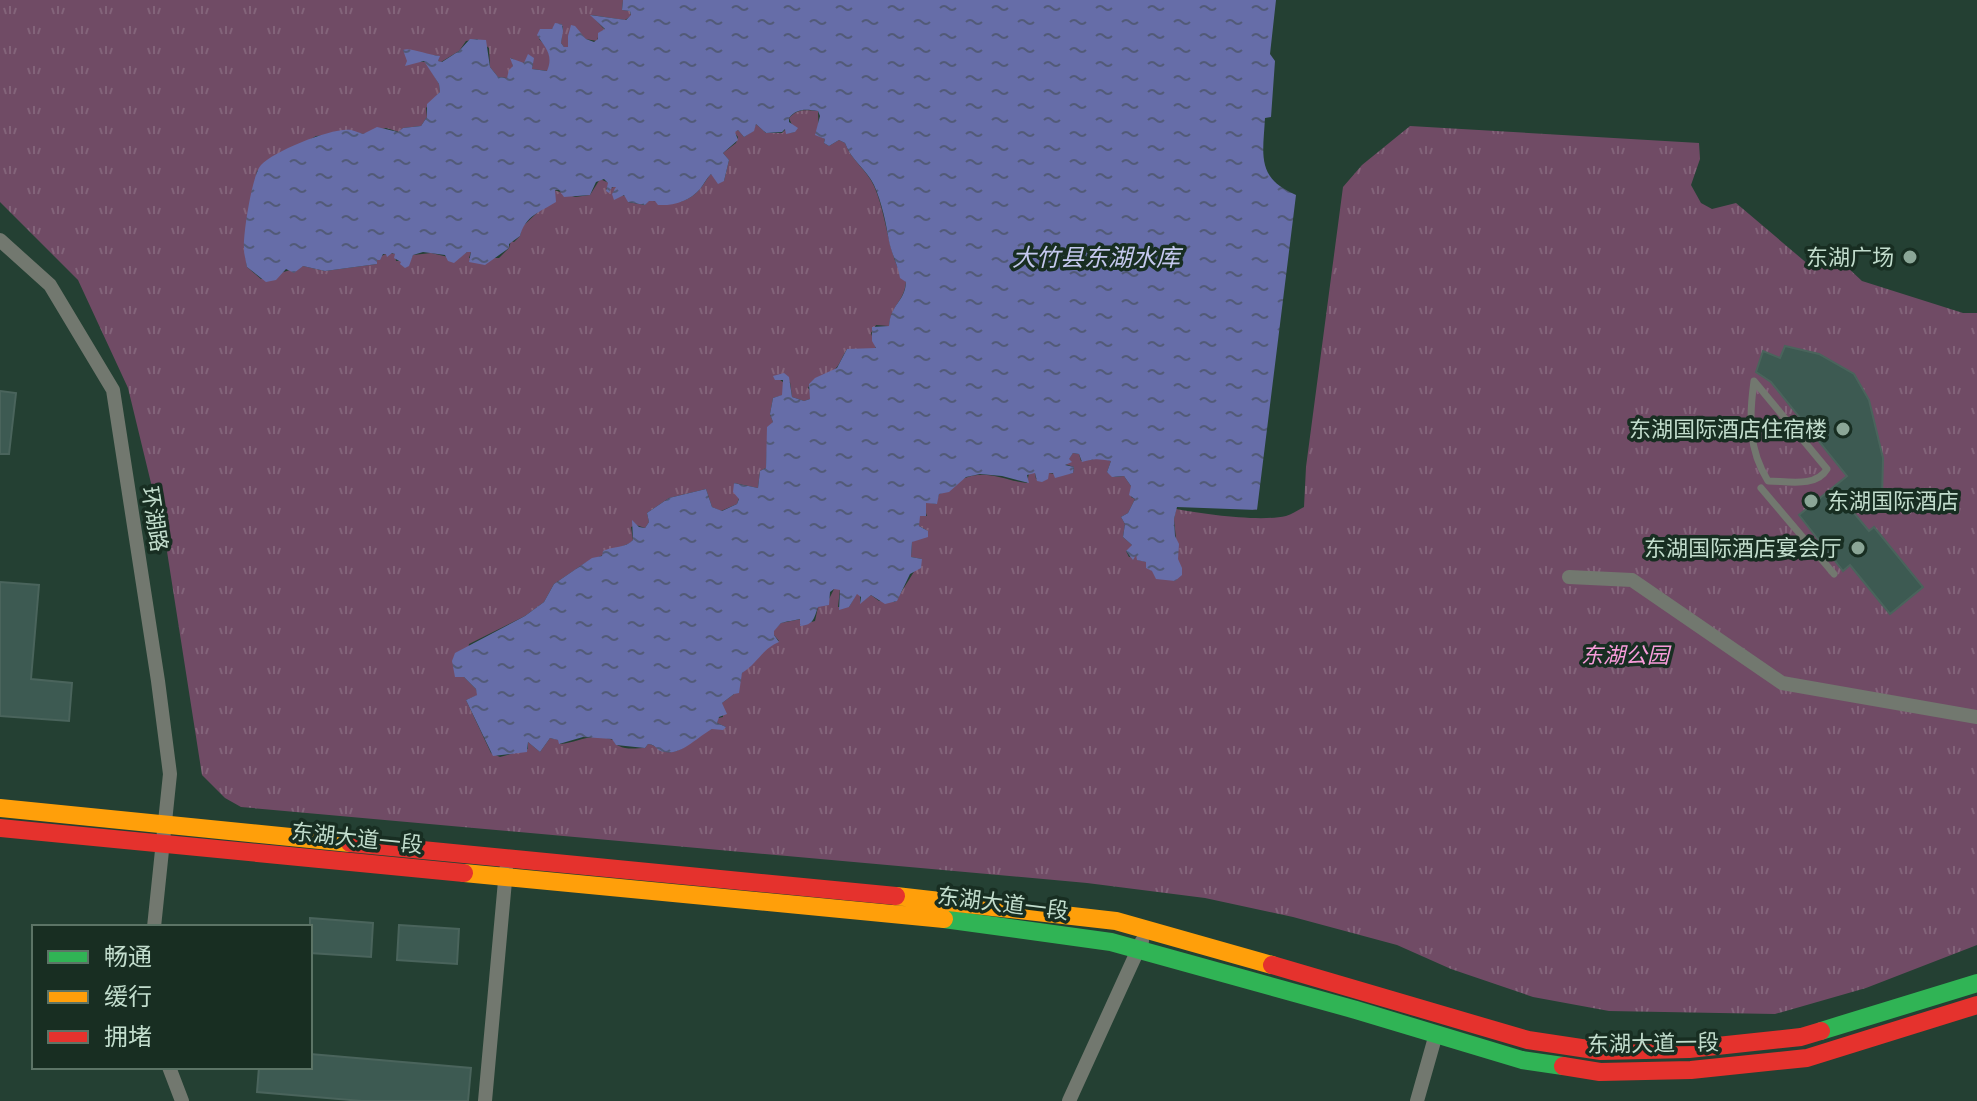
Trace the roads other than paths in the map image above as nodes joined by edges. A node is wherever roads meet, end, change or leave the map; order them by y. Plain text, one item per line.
1 (0, 240) edge
2 (1768, 481) joint
3 (1761, 488) dead end
4 (1834, 574) dead end
5 (1569, 577) dead end
6 (1977, 717) edge
7 (0, 808) edge
8 (165, 824) junction
9 (0, 828) edge
10 (164, 844) junction
11 (506, 867) junction
12 (154, 925) edge
13 (1146, 930) junction
14 (1138, 950) junction
15 (1977, 983) edge
16 (1977, 1005) edge
17 (1436, 1034) junction
18 (170, 1069) edge
19 (182, 1101) edge
20 (485, 1101) edge
21 (1069, 1101) edge
22 (1417, 1101) edge

1 - 8 street, 环湖路
2 - 2 lane
3 - 4 lane
5 - 6 street
7 - 8 main road, 东湖大道一段
8 - 10 street, 环湖路
8 - 11 main road, 东湖大道一段
9 - 10 main road, 东湖大道一段
10 - 11 main road, 东湖大道一段
10 - 12 street, 环湖路
11 - 13 main road, 东湖大道一段
11 - 14 main road, 东湖大道一段
11 - 20 street
13 - 14 street
13 - 15 main road, 东湖大道一段
14 - 17 main road, 东湖大道一段
14 - 21 street
16 - 17 main road, 东湖大道一段
17 - 22 street
18 - 19 street

